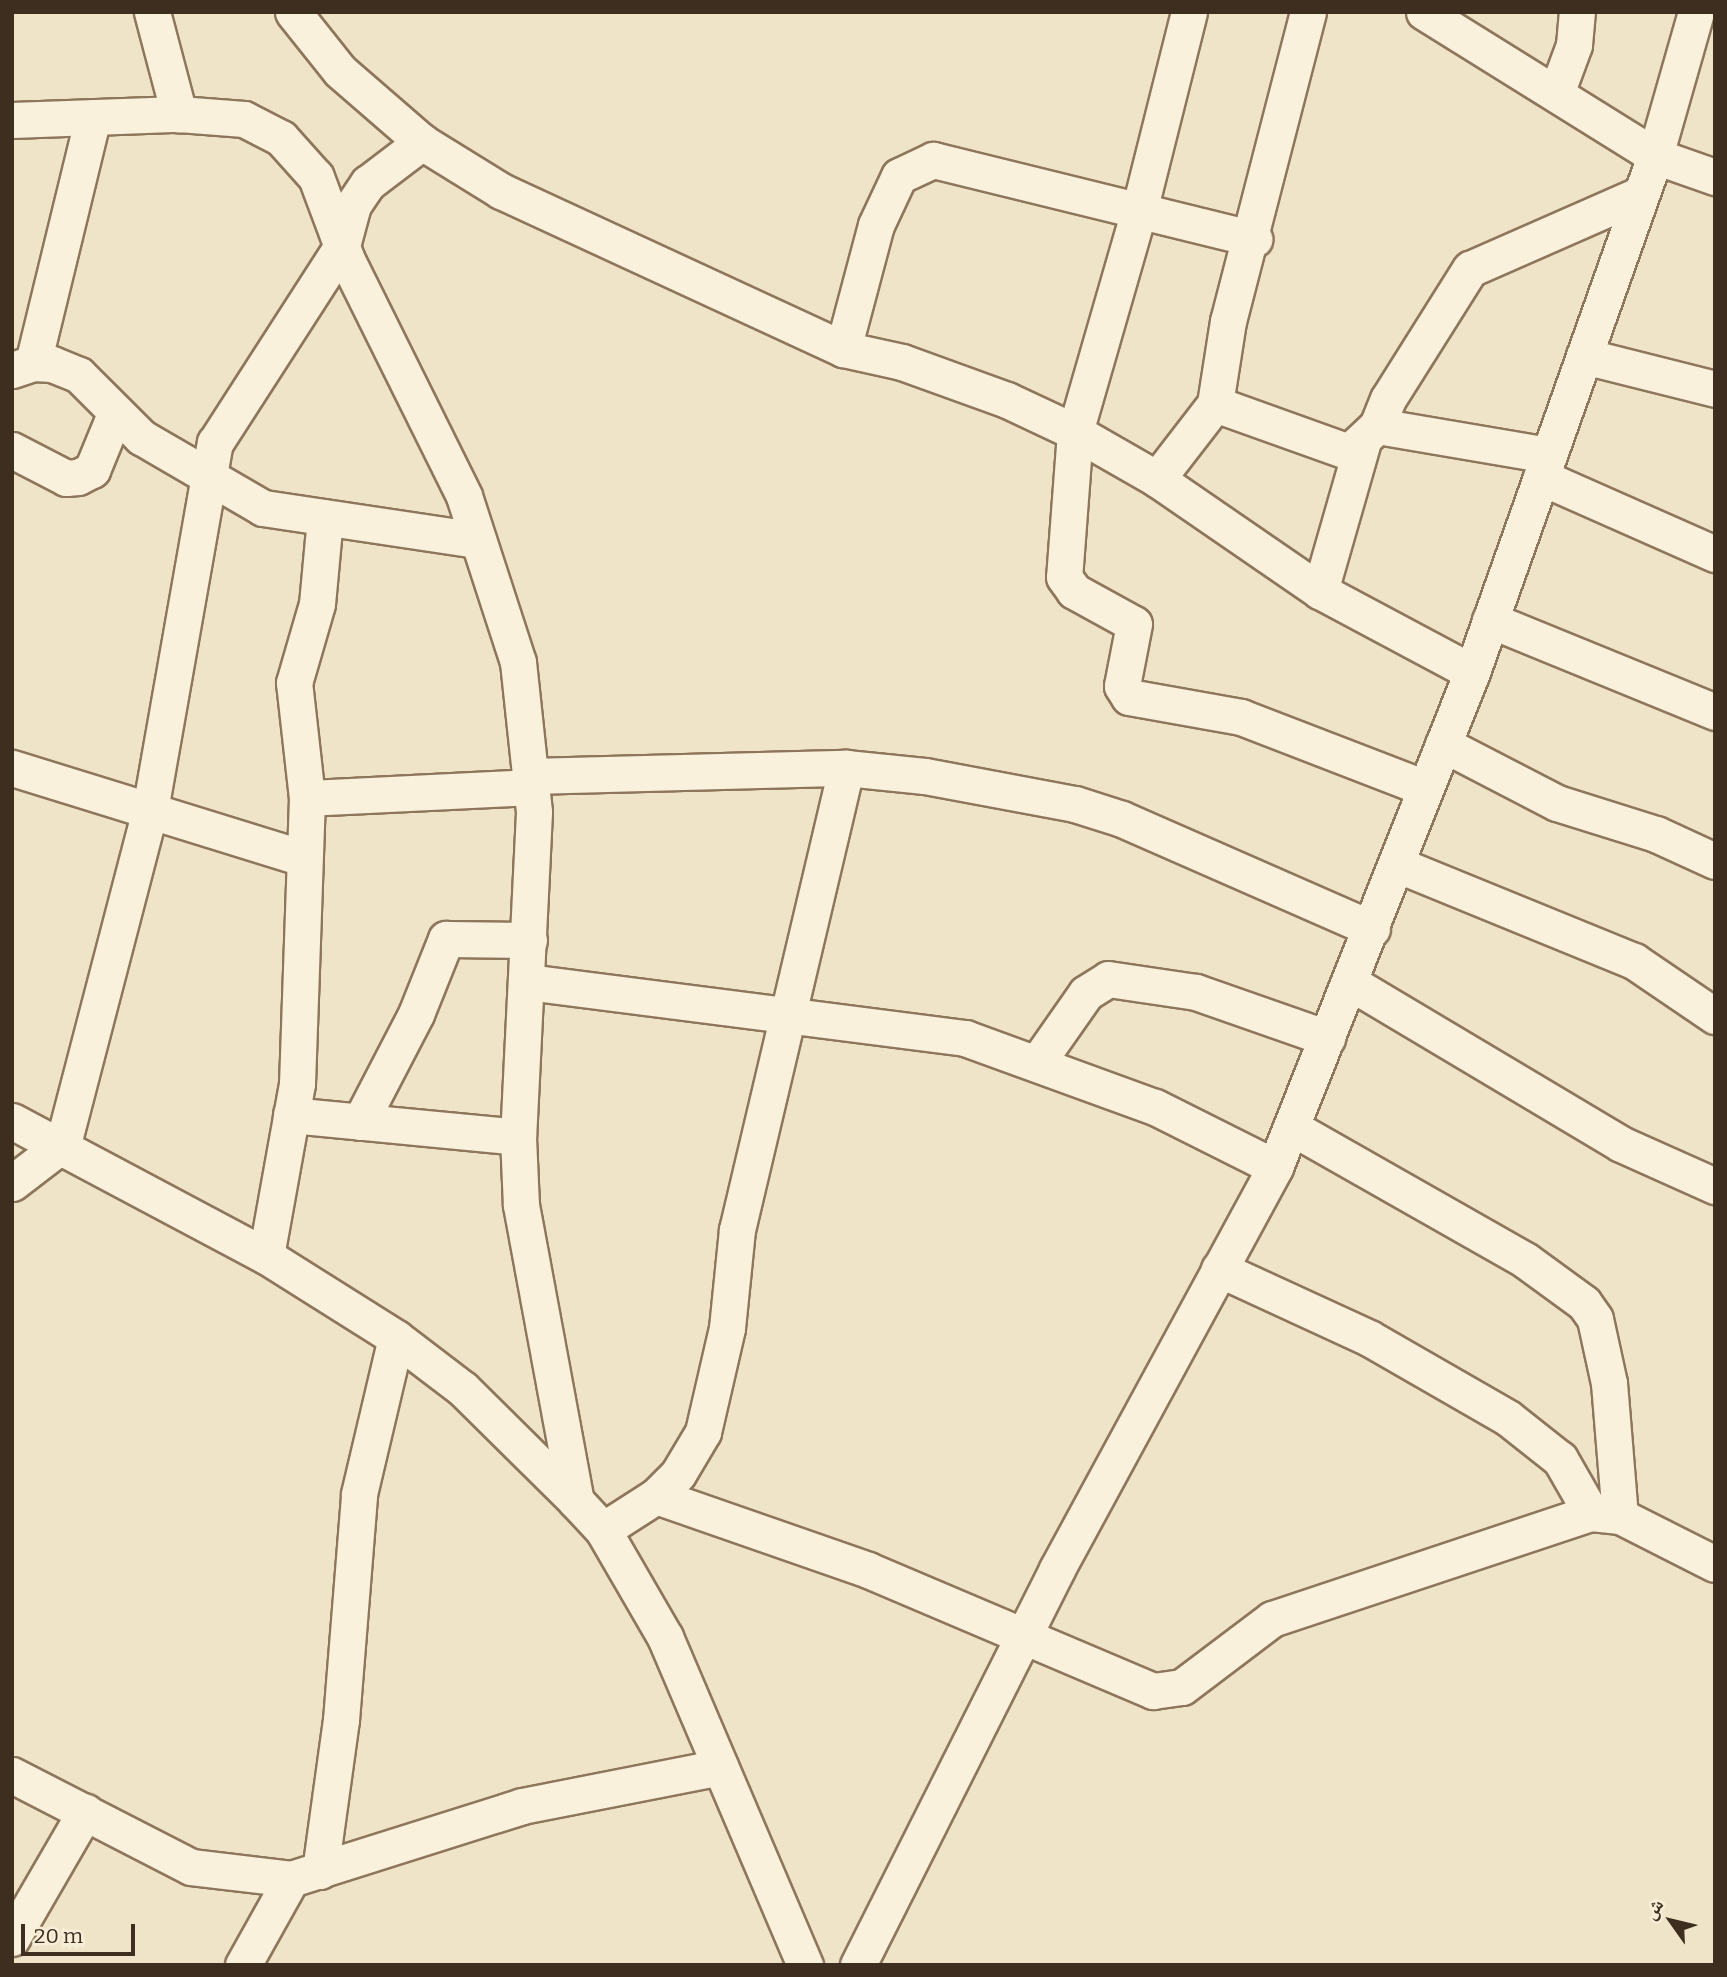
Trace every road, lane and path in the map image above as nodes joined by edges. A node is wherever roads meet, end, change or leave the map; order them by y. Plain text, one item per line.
1 (152, 12) edge
2 (293, 12) edge
3 (1189, 12) edge
4 (1308, 12) edge
5 (1424, 12) edge
6 (1577, 12) edge
7 (1696, 12) edge
8 (1557, 92) junction
9 (179, 114) junction
10 (93, 117) junction
11 (12, 120) edge
12 (422, 142) junction
13 (1654, 156) junction
14 (1715, 177) edge
15 (1641, 194) junction
16 (1140, 207) junction
17 (1254, 239) junction
18 (342, 246) junction
19 (843, 349) junction
20 (1584, 356) junction
21 (22, 366) edge
22 (1715, 389) edge
23 (1215, 404) junction
24 (115, 414) junction
25 (1074, 432) junction
26 (1370, 436) junction
27 (12, 450) edge
28 (1545, 466) junction
29 (208, 477) junction
30 (1157, 479) junction
31 (325, 517) junction
32 (478, 540) junction
33 (1715, 554) edge
34 (1320, 591) junction
35 (1490, 621) junction
36 (1472, 672) junction
37 (1715, 712) edge
38 (1443, 744) junction
39 (12, 768) edge
40 (846, 768) junction
41 (531, 782) junction
42 (1425, 788) junction
43 (307, 798) junction
44 (150, 810) junction
45 (302, 858) junction
46 (1715, 861) edge
47 (1396, 864) junction
48 (1372, 929) junction
49 (530, 940) junction
50 (528, 982) junction
51 (1350, 983) junction
52 (787, 1014) junction
53 (1715, 1016) edge
54 (1327, 1038) junction
55 (1037, 1063) junction
56 (291, 1115) junction
57 (12, 1121) edge
58 (360, 1122) junction
59 (1291, 1127) junction
60 (518, 1137) junction
61 (63, 1144) junction
62 (1275, 1167) junction
63 (12, 1183) edge
64 (1715, 1186) edge
65 (266, 1256) junction
66 (1219, 1269) junction
67 (396, 1338) junction
68 (656, 1496) junction
69 (576, 1501) junction
70 (1606, 1514) junction
71 (603, 1530) junction
72 (1715, 1564) edge
73 (1024, 1633) junction
74 (720, 1767) junction
75 (12, 1774) edge
76 (85, 1812) junction
77 (306, 1875) junction
78 (12, 1938) edge
79 (243, 1965) edge
80 (805, 1965) edge
81 (858, 1965) edge

1 - 9 street
2 - 12 street
3 - 16 street
4 - 17 street
5 - 8 street
6 - 8 street
7 - 13 street
8 - 13 street
9 - 10 street
9 - 18 street
10 - 11 street
10 - 21 street
12 - 18 street
12 - 19 street
13 - 14 street
13 - 15 street
15 - 20 street
15 - 26 street
16 - 17 street
16 - 19 street
16 - 25 street
17 - 23 street
18 - 29 street
18 - 32 street
19 - 25 street
20 - 22 street
20 - 28 street
21 - 24 street
23 - 26 street
23 - 30 street
24 - 27 street
24 - 29 street
25 - 30 street
25 - 42 street
26 - 28 street
26 - 34 street
28 - 33 street
28 - 35 street
29 - 31 street
29 - 44 street
30 - 34 street
31 - 32 street
31 - 43 street
32 - 41 street
34 - 36 street
35 - 36 street
35 - 37 street
36 - 38 street
38 - 42 street
38 - 46 street
39 - 44 street
40 - 41 street
40 - 48 street
40 - 52 street
41 - 43 street
41 - 49 street
42 - 47 street
43 - 45 street
44 - 45 street
44 - 61 street
45 - 56 street
47 - 48 street
47 - 53 street
48 - 51 street
49 - 50 street
49 - 58 street
50 - 52 street
50 - 60 street
51 - 54 street
51 - 64 street
52 - 55 street
52 - 68 street
54 - 55 street
54 - 59 street
55 - 62 street
56 - 58 street
56 - 65 street
57 - 61 street
58 - 60 street
59 - 62 street
59 - 70 street
60 - 69 street
61 - 63 street
61 - 65 street
62 - 66 street
65 - 67 street
66 - 70 street
66 - 73 street
67 - 69 street
67 - 77 street
68 - 71 street
68 - 73 street
69 - 71 street
70 - 72 street
70 - 73 street
71 - 74 street
73 - 81 street
74 - 77 street
74 - 80 street
75 - 76 street
76 - 77 street
76 - 78 street
77 - 79 street

